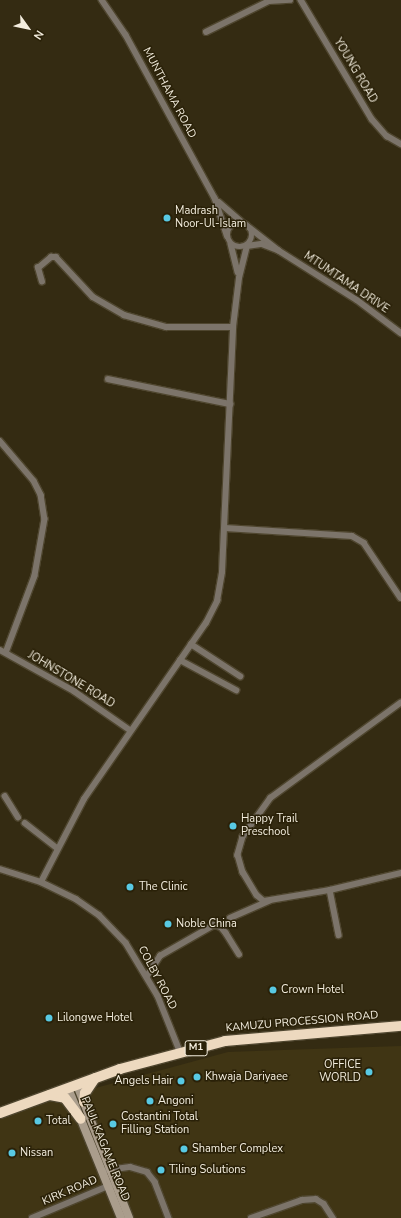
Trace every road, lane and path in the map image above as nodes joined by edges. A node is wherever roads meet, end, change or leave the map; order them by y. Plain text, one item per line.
1 (102, 0) edge
2 (290, 0) edge
3 (301, 0) edge
4 (206, 32) dead end
5 (401, 144) edge
6 (215, 198) junction
7 (243, 223) junction
8 (250, 228) junction
9 (227, 236) junction
10 (231, 244) junction
11 (247, 246) junction
12 (278, 250) junction
13 (239, 278) junction
14 (42, 282) dead end
15 (233, 327) junction
16 (401, 333) edge
17 (108, 379) dead end
18 (230, 404) junction
19 (0, 441) edge
20 (225, 528) junction
21 (401, 586) edge
22 (395, 590) junction
23 (401, 598) edge
24 (191, 644) junction
25 (0, 650) edge
26 (6, 653) junction
27 (180, 660) junction
28 (240, 676) dead end
29 (236, 690) dead end
30 (401, 703) edge
31 (130, 730) junction
32 (5, 796) dead end
33 (18, 817) dead end
34 (25, 823) dead end
35 (57, 848) junction
36 (0, 869) edge
37 (401, 874) edge
38 (41, 882) junction
39 (330, 890) junction
40 (269, 901) junction
41 (230, 918) dead end
42 (339, 935) dead end
43 (238, 954) dead end
44 (147, 976) junction
45 (401, 1026) edge
46 (180, 1051) junction
47 (94, 1078) junction
48 (73, 1086) junction
49 (49, 1095) junction
50 (84, 1102) junction
51 (0, 1113) edge
52 (82, 1119) junction
53 (105, 1170) junction
54 (111, 1185) junction
55 (32, 1218) edge
56 (121, 1218) edge
57 (129, 1218) edge
58 (170, 1218) edge
59 (251, 1218) edge
60 (333, 1218) edge

1 - 6 street, MUNTHAMA ROAD
2 - 4 street
3 - 5 street, YOUNG ROAD
6 - 7 street
6 - 9 street
7 - 8 street
7 - 9 street
8 - 11 street
8 - 12 street
9 - 10 street
10 - 11 street
10 - 13 street
11 - 12 street
11 - 13 street
12 - 16 street, MTUMTAMA DRIVE
13 - 15 street
14 - 15 street
15 - 18 street
17 - 18 street
18 - 20 street
19 - 26 street
20 - 22 street
20 - 24 street
21 - 22 street
22 - 23 street
24 - 27 street
24 - 28 street
25 - 26 street, JOHNSTONE ROAD
26 - 31 street, JOHNSTONE ROAD
27 - 29 street
27 - 31 street
30 - 40 street
31 - 35 street
32 - 33 street
34 - 35 street
35 - 38 street
36 - 38 street, COLBY ROAD
37 - 39 street
38 - 44 street, COLBY ROAD
39 - 40 street
39 - 42 street
40 - 41 street
43 - 44 street
44 - 46 street, COLBY ROAD
45 - 46 highway, KAMUZU PROCESSION ROAD / M1
46 - 47 highway, KAMUZU PROCESSION ROAD / M1
47 - 48 highway, KAMUZU PROCESSION ROAD / M1
47 - 50 highway
48 - 49 highway, KAMUZU PROCESSION ROAD / M1
48 - 50 main road
48 - 52 main road, PAUL KAGAME ROAD
49 - 51 highway, KAMUZU PROCESSION ROAD / M1
49 - 52 highway
50 - 53 main road
52 - 53 main road, PAUL KAGAME ROAD
53 - 54 main road, PAUL KAGAME ROAD
53 - 58 street
54 - 55 street, KIRK ROAD
54 - 56 main road, PAUL KAGAME ROAD
54 - 57 main road
59 - 60 street

